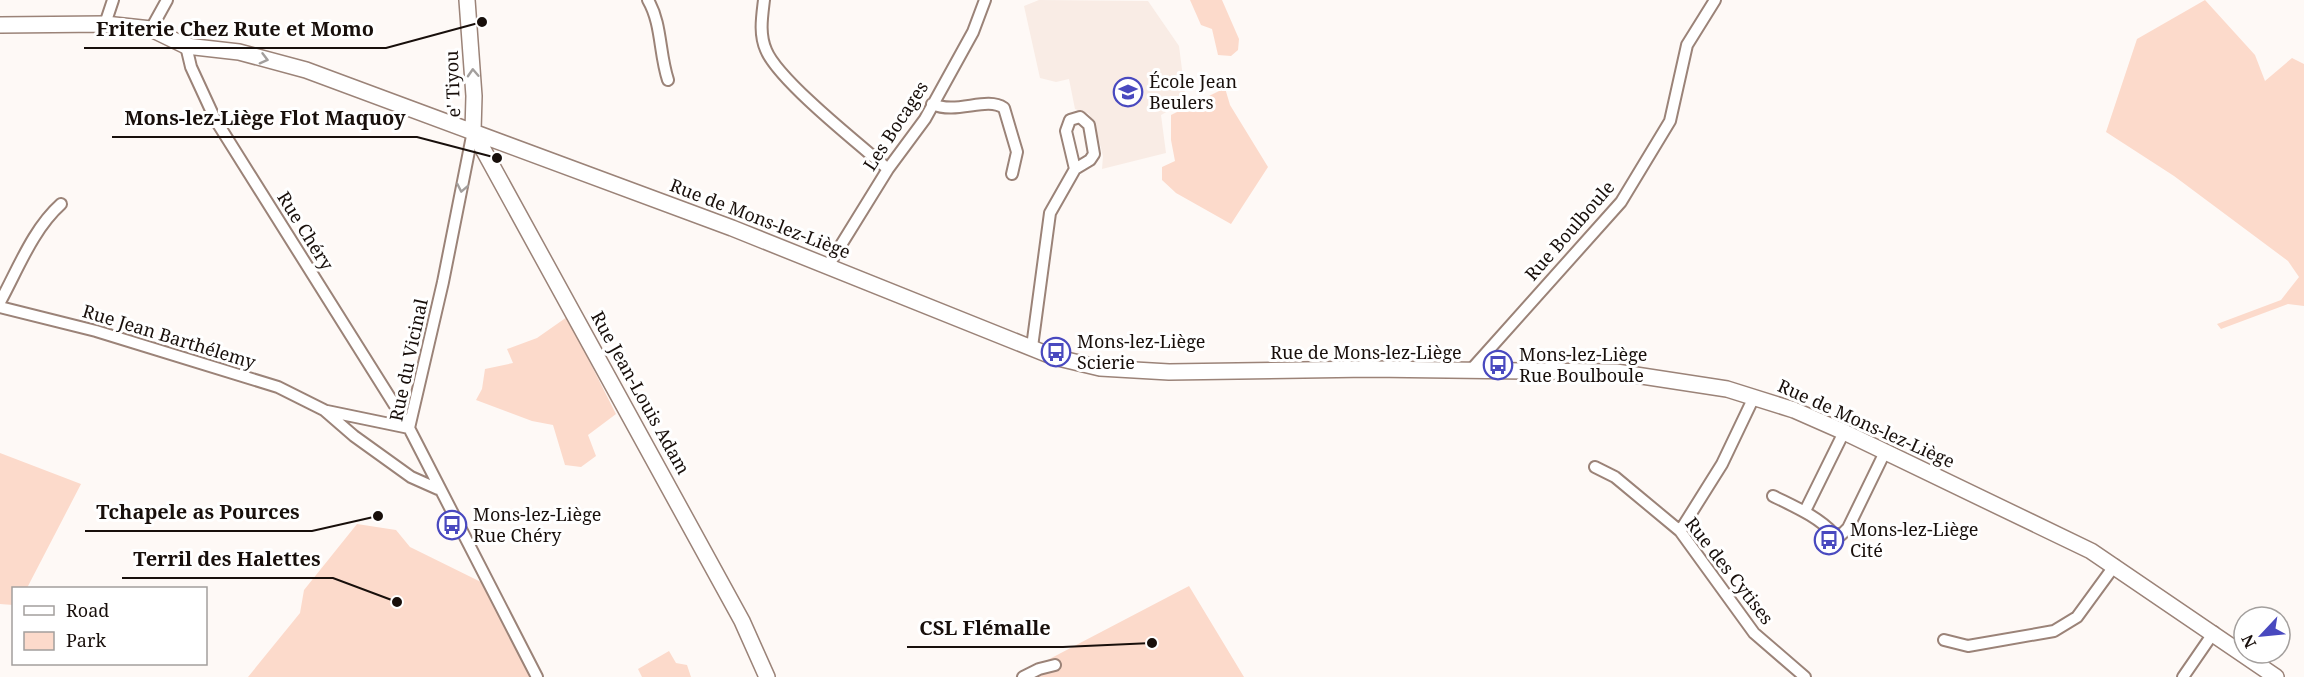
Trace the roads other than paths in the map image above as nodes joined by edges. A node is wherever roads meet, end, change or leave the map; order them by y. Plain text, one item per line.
1 (113, 0) edge
2 (167, 0) edge
3 (467, 0) edge
4 (648, 0) edge
5 (764, 0) edge
6 (985, 0) edge
7 (1715, 0) edge
8 (105, 24) junction
9 (0, 25) edge
10 (152, 29) junction
11 (186, 46) junction
12 (668, 80) dead end
13 (932, 104) junction
14 (473, 131) junction
15 (888, 169) junction
16 (1075, 169) dead end
17 (1012, 174) dead end
18 (61, 204) dead end
19 (828, 266) junction
20 (0, 305) edge
21 (1032, 347) junction
22 (1469, 372) junction
23 (1754, 397) junction
24 (324, 410) junction
25 (409, 428) junction
26 (1844, 432) junction
27 (1885, 452) junction
28 (1595, 466) dead end
29 (438, 489) junction
30 (1773, 496) dead end
31 (1804, 511) junction
32 (1680, 531) junction
33 (2115, 565) junction
34 (2214, 633) junction
35 (1944, 640) dead end
36 (1055, 665) dead end
37 (537, 677) edge
38 (767, 677) edge
39 (1023, 677) edge
40 (1805, 677) edge
41 (2183, 677) edge
42 (2276, 677) edge

1 - 8 street
2 - 10 street
14 -> 3 street, e' Tiyou
4 - 12 street
5 - 15 street
6 - 13 street, Les Bocages
7 - 22 street, Rue Boulboule
8 - 9 street
8 - 10 street
10 - 11 street
11 -> 14 street, Rue de Mons-lez-Liège
11 - 25 street, Rue Chéry
13 - 15 street, Les Bocages
13 - 17 street
14 - 19 street, Rue de Mons-lez-Liège
14 -> 25 street, Rue du Vicinal
14 - 38 street, Rue Jean-Louis Adam
15 - 19 street, Les Bocages
16 - 21 street
18 - 20 street, Rue Jean Barthélemy
19 - 21 street, Rue de Mons-lez-Liège
20 - 24 street, Rue Jean Barthélemy
21 - 22 street, Rue de Mons-lez-Liège
22 - 23 street, Rue de Mons-lez-Liège
23 - 26 street, Rue de Mons-lez-Liège
23 - 32 street
24 - 25 street, Rue Jean Barthélemy
24 - 29 street, Rue Jean Barthélemy
25 - 29 street, Rue du Vicinal
26 - 27 street, Rue de Mons-lez-Liège
26 - 31 street
27 - 31 street
27 - 33 street, Rue de Mons-lez-Liège
28 - 32 street, Rue des Cytises
29 - 37 street, Rue du Vicinal
30 - 31 street
32 - 40 street, Rue des Cytises
33 - 34 street, Rue de Mons-lez-Liège
33 - 35 street
34 - 41 street
34 - 42 street, Rue de Mons-lez-Liège
36 - 39 street

